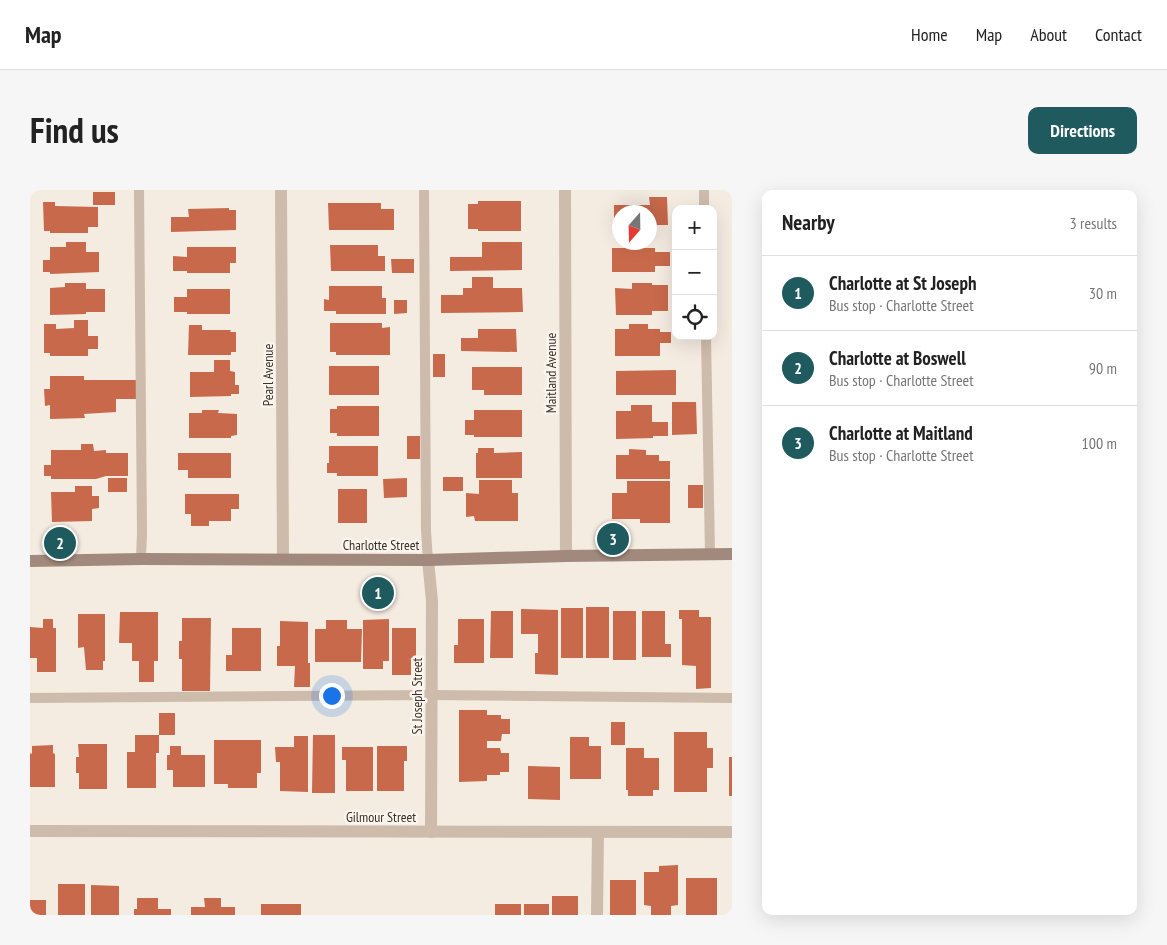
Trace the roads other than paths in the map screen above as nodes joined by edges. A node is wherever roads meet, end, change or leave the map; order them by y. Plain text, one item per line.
1 (139, 190) edge
2 (282, 190) edge
3 (424, 190) edge
4 (565, 190) edge
5 (704, 190) edge
6 (704, 205) edge
7 (706, 340) edge
8 (710, 554) junction
9 (732, 554) edge
10 (566, 556) junction
11 (141, 559) junction
12 (283, 559) junction
13 (428, 560) junction
14 (30, 561) edge
15 (433, 695) junction
16 (30, 698) edge
17 (732, 698) edge
18 (30, 831) edge
19 (431, 832) junction
20 (598, 832) junction
21 (732, 832) edge
22 (597, 915) edge

1 - 11 lane
2 - 12 street, Pearl Avenue
3 - 13 lane
4 - 10 street, Maitland Avenue
5 - 6 lane
7 - 8 lane
8 - 9 main road, Charlotte Street
8 - 10 main road, Charlotte Street
10 - 13 main road, Charlotte Street
11 - 12 main road, Charlotte Street
11 - 14 main road, Charlotte Street
12 - 13 main road, Charlotte Street
13 - 15 street, St Joseph Street
15 - 16 lane
15 - 17 lane
15 - 19 street, St Joseph Street
18 - 19 street, Gilmour Street
19 - 20 street, Gilmour Street
20 - 21 street, Gilmour Street
20 - 22 street

